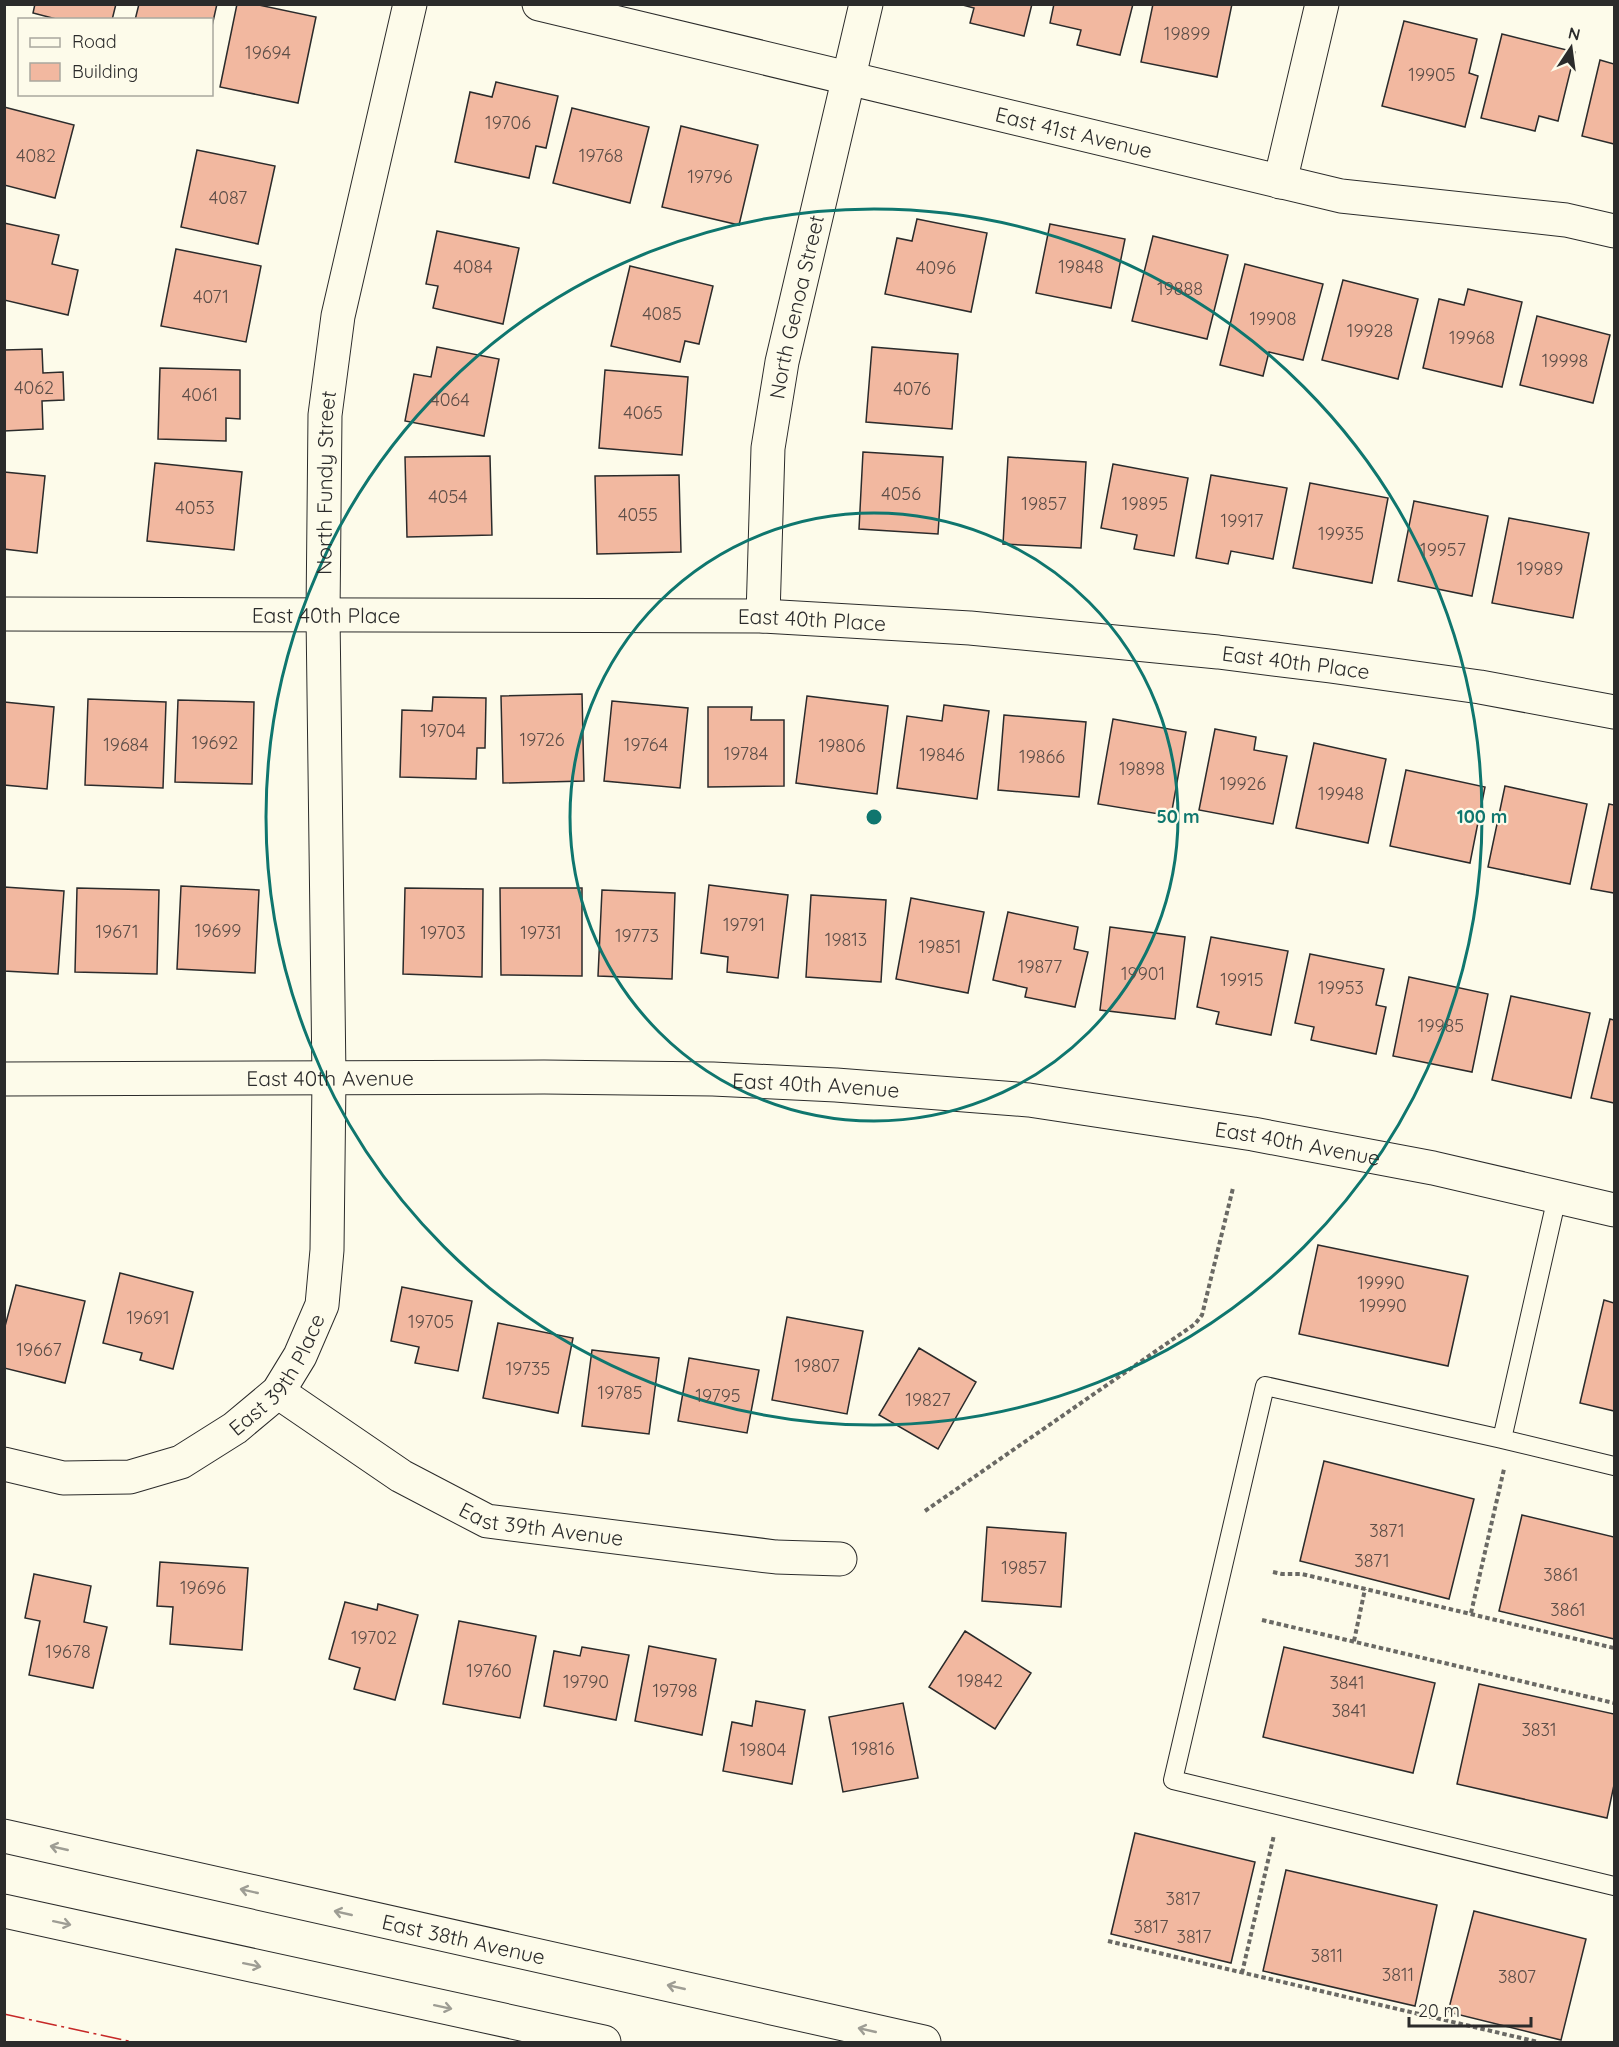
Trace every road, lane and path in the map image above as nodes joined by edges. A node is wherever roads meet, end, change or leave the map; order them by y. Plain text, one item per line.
1 (410, 4) edge
2 (539, 4) edge
3 (866, 4) edge
4 (1322, 4) edge
5 (849, 78) junction
6 (1280, 182) junction
7 (1614, 231) edge
8 (4, 614) edge
9 (323, 615) junction
10 (763, 616) junction
11 (1613, 706) edge
12 (330, 1078) junction
13 (4, 1079) edge
14 (1233, 1188) dead end
15 (1557, 1197) junction
16 (1614, 1210) edge
17 (278, 1392) junction
18 (1502, 1439) junction
19 (4, 1464) edge
20 (1505, 1465) dead end
21 (1614, 1466) edge
22 (925, 1511) dead end
23 (840, 1559) dead end
24 (1273, 1572) dead end
25 (1365, 1588) junction
26 (1471, 1614) junction
27 (1262, 1620) dead end
28 (1354, 1641) junction
29 (1614, 1648) edge
30 (1614, 1702) edge
31 (1275, 1831) dead end
32 (4, 1836) edge
33 (1614, 1886) edge
34 (4, 1911) edge
35 (1108, 1941) dead end
36 (1242, 1973) junction
37 (604, 2043) edge
38 (924, 2043) edge
39 (1538, 2043) edge

1 - 9 street, North Fundy Street
2 - 5 street, East 41st Avenue
3 - 5 street, North Genoa Street
4 - 6 street
5 - 6 street, East 41st Avenue
5 - 10 street, North Genoa Street
6 - 7 street, East 41st Avenue
8 - 9 street, East 40th Place
9 - 10 street, East 40th Place
9 - 12 street, North Fundy Street
10 - 11 street, East 40th Place
12 - 13 street, East 40th Avenue
12 - 15 street, East 40th Avenue
12 - 17 street, East 39th Place
14 - 22 path
15 - 16 street, East 40th Avenue
15 - 18 lane
17 - 19 street, East 39th Place
17 - 23 street, East 39th Avenue
18 - 21 lane
18 - 33 lane
20 - 26 path
24 - 25 path
25 - 26 path
25 - 28 path
26 - 29 path
27 - 28 path
28 - 30 path
31 - 36 path
38 -> 32 street, East 38th Avenue
34 -> 37 street
35 - 36 path
36 - 39 path

